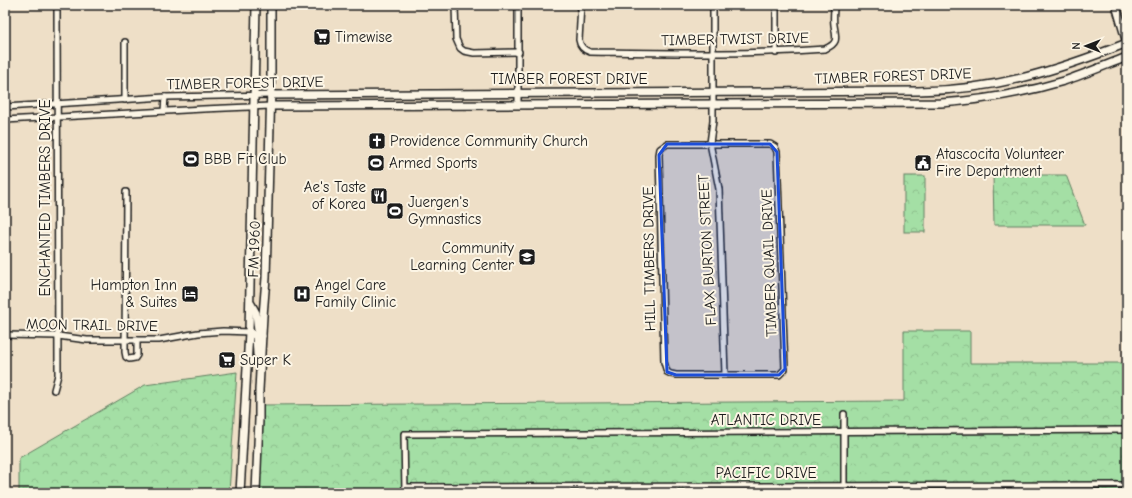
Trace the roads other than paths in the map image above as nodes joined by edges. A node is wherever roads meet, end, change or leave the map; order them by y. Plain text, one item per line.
1 (57, 5) edge
2 (256, 5) edge
3 (271, 5) edge
4 (455, 5) edge
5 (518, 5) edge
6 (581, 5) edge
7 (713, 5) edge
8 (776, 5) edge
9 (834, 5) edge
10 (1116, 5) edge
11 (125, 42) dead end
12 (1127, 43) edge
13 (518, 52) junction
14 (776, 53) junction
15 (713, 54) junction
16 (1127, 57) edge
17 (518, 92) junction
18 (620, 92) junction
19 (713, 92) junction
20 (413, 93) junction
21 (362, 94) junction
22 (255, 95) junction
23 (271, 95) junction
24 (165, 97) junction
25 (125, 100) junction
26 (57, 104) junction
27 (713, 104) junction
28 (518, 105) junction
29 (621, 105) junction
30 (254, 106) junction
31 (270, 106) junction
32 (362, 106) junction
33 (413, 106) junction
34 (5, 107) edge
35 (164, 111) junction
36 (57, 118) junction
37 (5, 120) edge
38 (710, 144) junction
39 (126, 192) dead end
40 (250, 302) junction
41 (249, 332) junction
42 (5, 335) edge
43 (58, 336) junction
44 (264, 337) junction
45 (125, 339) junction
46 (137, 340) junction
47 (260, 360) junction
48 (725, 375) junction
49 (54, 390) dead end
50 (844, 414) dead end
51 (1127, 430) edge
52 (843, 431) junction
53 (844, 485) junction
54 (1127, 485) edge
55 (405, 490) edge
56 (240, 493) edge
57 (256, 493) edge
58 (844, 493) edge

1 - 26 street, ENCHANTED TIMBERS DRIVE
2 - 22 main road, FM 1960 / FM 1960
3 - 23 main road, FM 1960 / FM 1960
4 - 13 street
5 - 13 street
6 - 15 street, TIMBER TWIST DRIVE
7 - 15 street, FLAX BURTON STREET
8 - 14 street
9 - 14 street, TIMBER TWIST DRIVE
10 - 12 main road
11 - 25 street
12 - 19 main road, TIMBER FOREST DRIVE
13 - 17 street
14 - 15 street, TIMBER TWIST DRIVE
15 - 19 street, FLAX BURTON STREET
16 - 27 main road, TIMBER FOREST DRIVE
17 - 18 main road, TIMBER FOREST DRIVE
17 - 20 main road, TIMBER FOREST DRIVE
17 - 28 street
18 - 19 main road, TIMBER FOREST DRIVE
18 - 29 main road
19 - 27 street, FLAX BURTON STREET
20 - 21 main road, TIMBER FOREST DRIVE
20 - 33 main road
21 - 23 main road, TIMBER FOREST DRIVE
21 - 32 main road
22 - 23 street, TIMBER FOREST DRIVE
22 - 24 street, TIMBER FOREST DRIVE
22 - 30 main road, FM 1960 / FM 1960
23 - 31 main road, FM 1960 / FM 1960
24 - 25 street, TIMBER FOREST DRIVE
24 - 35 street
25 - 26 street, TIMBER FOREST DRIVE
26 - 34 street, TIMBER FOREST DRIVE
26 - 36 street, ENCHANTED TIMBERS DRIVE
27 - 29 main road, TIMBER FOREST DRIVE
27 - 38 street, FLAX BURTON STREET
28 - 29 main road, TIMBER FOREST DRIVE
28 - 33 main road, TIMBER FOREST DRIVE
30 - 31 street, TIMBER FOREST DRIVE
30 - 35 street, TIMBER FOREST DRIVE
30 - 40 main road, FM 1960 / FM 1960
31 - 32 main road, TIMBER FOREST DRIVE
31 - 44 main road, FM 1960 / FM 1960
32 - 33 main road, TIMBER FOREST DRIVE
35 - 36 street, TIMBER FOREST DRIVE
36 - 37 street, TIMBER FOREST DRIVE
36 - 43 street, ENCHANTED TIMBERS DRIVE
38 - 48 street, FLAX BURTON STREET
38 - 48 street, HILL TIMBERS DRIVE
38 - 48 street, TIMBER QUAIL DRIVE
39 - 45 street
40 - 41 main road, FM 1960 / FM 1960
40 - 44 main road
41 - 46 street, MOON TRAIL DRIVE
41 - 47 main road
41 - 56 main road, FM 1960 / FM 1960
42 - 43 street, MOON TRAIL DRIVE
43 - 45 street, MOON TRAIL DRIVE
43 - 49 street, ENCHANTED TIMBERS DRIVE
44 - 47 main road, FM 1960 / FM 1960
45 - 46 street, MOON TRAIL DRIVE
45 - 46 street
47 - 57 main road, FM 1960 / FM 1960
50 - 52 street
51 - 52 street, ATLANTIC DRIVE
52 - 53 street
52 - 55 street, ATLANTIC DRIVE
53 - 54 street, PACIFIC DRIVE
53 - 55 street, PACIFIC DRIVE
53 - 58 street

